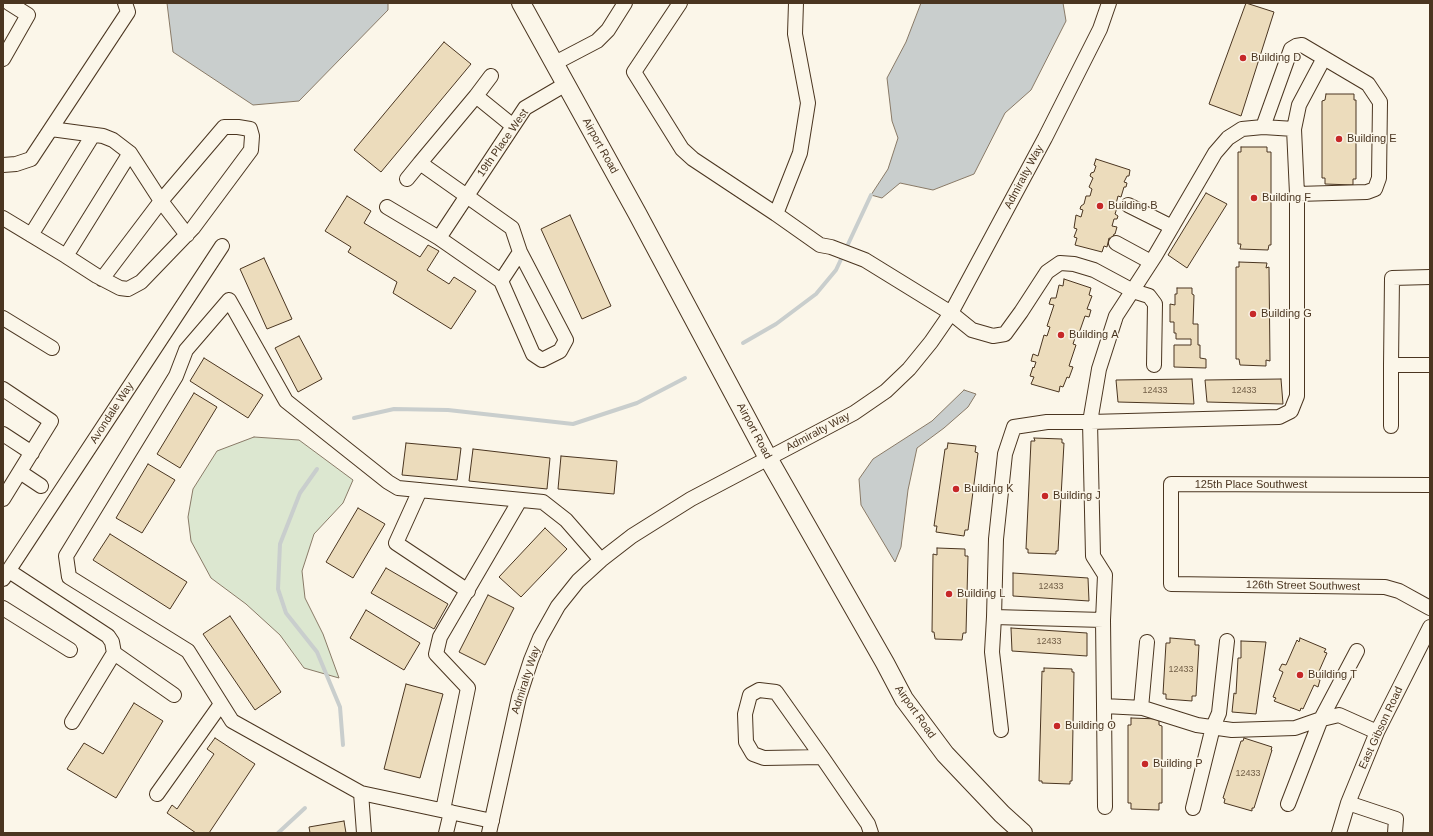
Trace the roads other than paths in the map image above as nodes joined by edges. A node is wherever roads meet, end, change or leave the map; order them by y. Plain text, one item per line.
1 (9, 3) edge
2 (125, 3) edge
3 (521, 3) edge
4 (625, 3) edge
5 (680, 3) edge
6 (796, 3) edge
7 (1109, 3) edge
8 (28, 9) edge
9 (1324, 58) junction
10 (3, 59) edge
11 (555, 63) junction
12 (491, 76) dead end
13 (566, 84) junction
14 (476, 96) junction
15 (513, 126) junction
16 (1263, 127) junction
17 (1294, 128) junction
18 (51, 129) junction
19 (93, 135) junction
20 (130, 153) junction
21 (420, 163) junction
22 (3, 165) edge
23 (407, 179) dead end
24 (1297, 194) junction
25 (466, 196) junction
26 (161, 201) junction
27 (1128, 205) dead end
28 (387, 207) dead end
29 (776, 214) junction
30 (3, 218) edge
31 (1172, 227) junction
32 (187, 234) junction
33 (31, 235) junction
34 (439, 238) junction
35 (1116, 243) dead end
36 (222, 246) dead end
37 (520, 252) junction
38 (66, 256) junction
39 (1151, 262) junction
40 (1430, 277) edge
41 (102, 279) junction
42 (501, 281) junction
43 (1132, 291) junction
44 (951, 313) junction
45 (3, 318) edge
46 (52, 348) dead end
47 (1154, 365) dead end
48 (1391, 365) junction
49 (1430, 365) edge
50 (3, 389) edge
51 (1090, 422) junction
52 (1391, 426) dead end
53 (3, 434) edge
54 (32, 454) junction
55 (768, 458) junction
56 (20, 472) junction
57 (7, 484) edge
58 (1430, 485) edge
59 (41, 486) dead end
60 (420, 490) junction
61 (3, 499) edge
62 (520, 500) junction
63 (601, 560) junction
64 (6, 575) edge
65 (1171, 584) joint
66 (468, 591) junction
67 (3, 608) edge
68 (1430, 608) edge
69 (994, 617) junction
70 (1103, 620) junction
71 (1430, 627) edge
72 (1227, 641) dead end
73 (1147, 642) dead end
74 (70, 650) dead end
75 (1357, 651) dead end
76 (114, 653) junction
77 (174, 695) dead end
78 (221, 704) junction
79 (1104, 706) junction
80 (1140, 708) junction
81 (1321, 719) junction
82 (72, 722) dead end
83 (1213, 727) junction
84 (1001, 730) dead end
85 (1377, 732) junction
86 (822, 757) junction
87 (361, 793) junction
88 (157, 794) dead end
89 (1348, 803) junction
90 (1288, 804) dead end
91 (1105, 807) dead end
92 (1193, 808) dead end
93 (447, 811) junction
94 (491, 827) edge
95 (364, 833) edge
96 (446, 833) edge
97 (871, 833) edge
98 (1023, 833) edge
99 (1339, 833) edge
100 (1395, 833) edge

1 - 8 street
2 - 18 street
3 - 11 main road, Airport Road
4 - 11 street
5 - 29 street
6 - 29 street
7 - 44 street, Admiralty Way
8 - 10 street
9 - 16 street
9 - 17 street
9 - 24 street
11 - 13 main road, Airport Road
12 - 14 street
13 - 15 street, 19th Place West
13 - 55 main road, Airport Road
14 - 15 street
14 - 21 street
15 - 25 street, 19th Place West
16 - 17 street
16 - 31 street
17 - 24 street
18 - 19 street
18 - 22 street
19 - 20 street
19 - 33 street
20 - 26 street
20 - 38 street
21 - 23 street
21 - 25 street
24 - 51 street
25 - 34 street, 19th Place West
25 - 37 street
26 - 32 street
26 - 32 street
26 - 41 street
27 - 31 street
28 - 34 street
29 - 44 street
30 - 33 street
31 - 39 street
32 - 41 street
33 - 38 street
34 - 42 street
35 - 39 street
36 - 64 street, Avondale Way
37 - 42 street
37 - 42 street
38 - 41 street
39 - 43 street
40 - 48 street
43 - 44 street
43 - 47 street
43 - 51 street
44 - 55 street, Admiralty Way
45 - 46 street
48 - 49 street
48 - 52 street
50 - 54 street
51 - 69 street
51 - 70 street
53 - 54 street
54 - 56 street
55 - 63 street, Admiralty Way
55 - 98 main road, Airport Road
56 - 57 street
56 - 59 street
57 - 61 street
58 - 65 street, 125th Place Southwest
60 - 62 street
60 - 66 street
60 - 78 street
62 - 63 street
62 - 66 street
63 - 94 street, Admiralty Way
64 - 76 street
65 - 68 street, 126th Street Southwest
66 - 93 street
67 - 74 street
69 - 70 street
69 - 84 street
70 - 79 street
71 - 85 street, East Gibson Road
72 - 83 street
73 - 80 street
75 - 81 street
76 - 77 street
76 - 82 street
78 - 87 street
78 - 88 street
79 - 80 street
79 - 91 street
80 - 83 street
81 - 83 street
81 - 85 street
81 - 90 street
83 - 92 street
85 - 89 street, East Gibson Road
86 - 86 street
86 - 97 street
87 - 93 street
87 - 95 street
89 - 99 street, East Gibson Road
89 - 100 street
93 - 94 street
93 - 96 street

